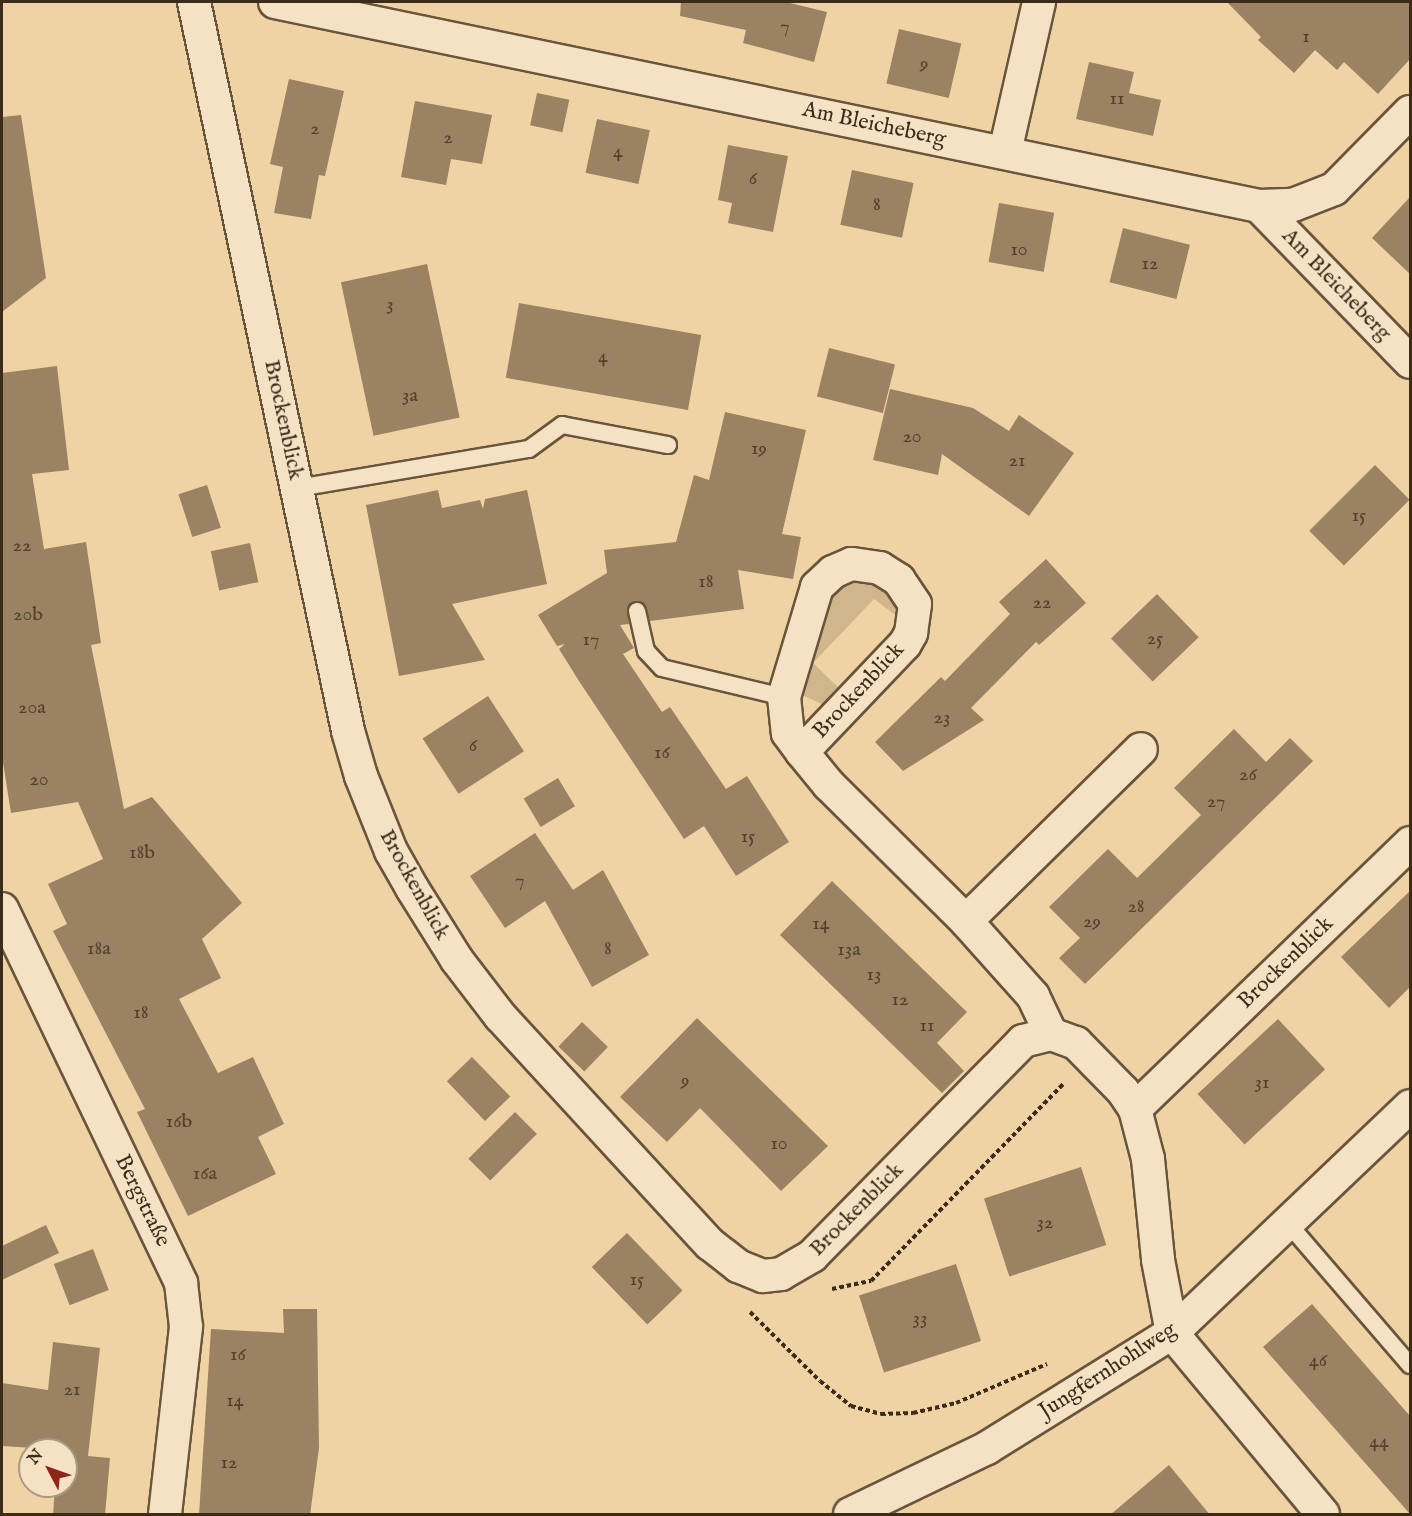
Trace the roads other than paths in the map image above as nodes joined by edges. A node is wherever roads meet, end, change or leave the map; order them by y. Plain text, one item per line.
1 (194, 2) edge
2 (275, 2) edge
3 (1039, 2) edge
4 (1410, 112) edge
5 (1005, 152) junction
6 (1259, 206) junction
7 (1410, 362) edge
8 (668, 445) dead end
9 (298, 488) junction
10 (637, 611) dead end
11 (784, 697) junction
12 (1141, 749) dead end
13 (801, 752) junction
14 (1410, 843) edge
15 (2, 911) edge
16 (966, 921) junction
17 (1050, 1034) junction
18 (1410, 1106) edge
19 (1135, 1109) junction
20 (1286, 1221) junction
21 (1172, 1333) junction
22 (1410, 1365) edge
23 (165, 1515) edge
24 (850, 1515) edge
25 (1323, 1515) edge

1 - 9 street, Brockenblick
2 - 5 street, Am Bleicheberg
3 - 5 street
4 - 6 street
5 - 6 street, Am Bleicheberg
6 - 7 street, Am Bleicheberg
8 - 9 lane
9 - 17 street, Brockenblick
10 - 11 lane
11 - 13 street, Brockenblick
11 - 13 street, Brockenblick
12 - 16 street
13 - 16 street, Brockenblick
14 - 19 street, Brockenblick
15 - 23 street, Bergstraße
16 - 17 street, Brockenblick
17 - 19 street
18 - 20 street, Jungfernhohlweg
19 - 21 street
20 - 21 street, Jungfernhohlweg
20 - 22 lane
21 - 24 street, Jungfernhohlweg
21 - 25 street

